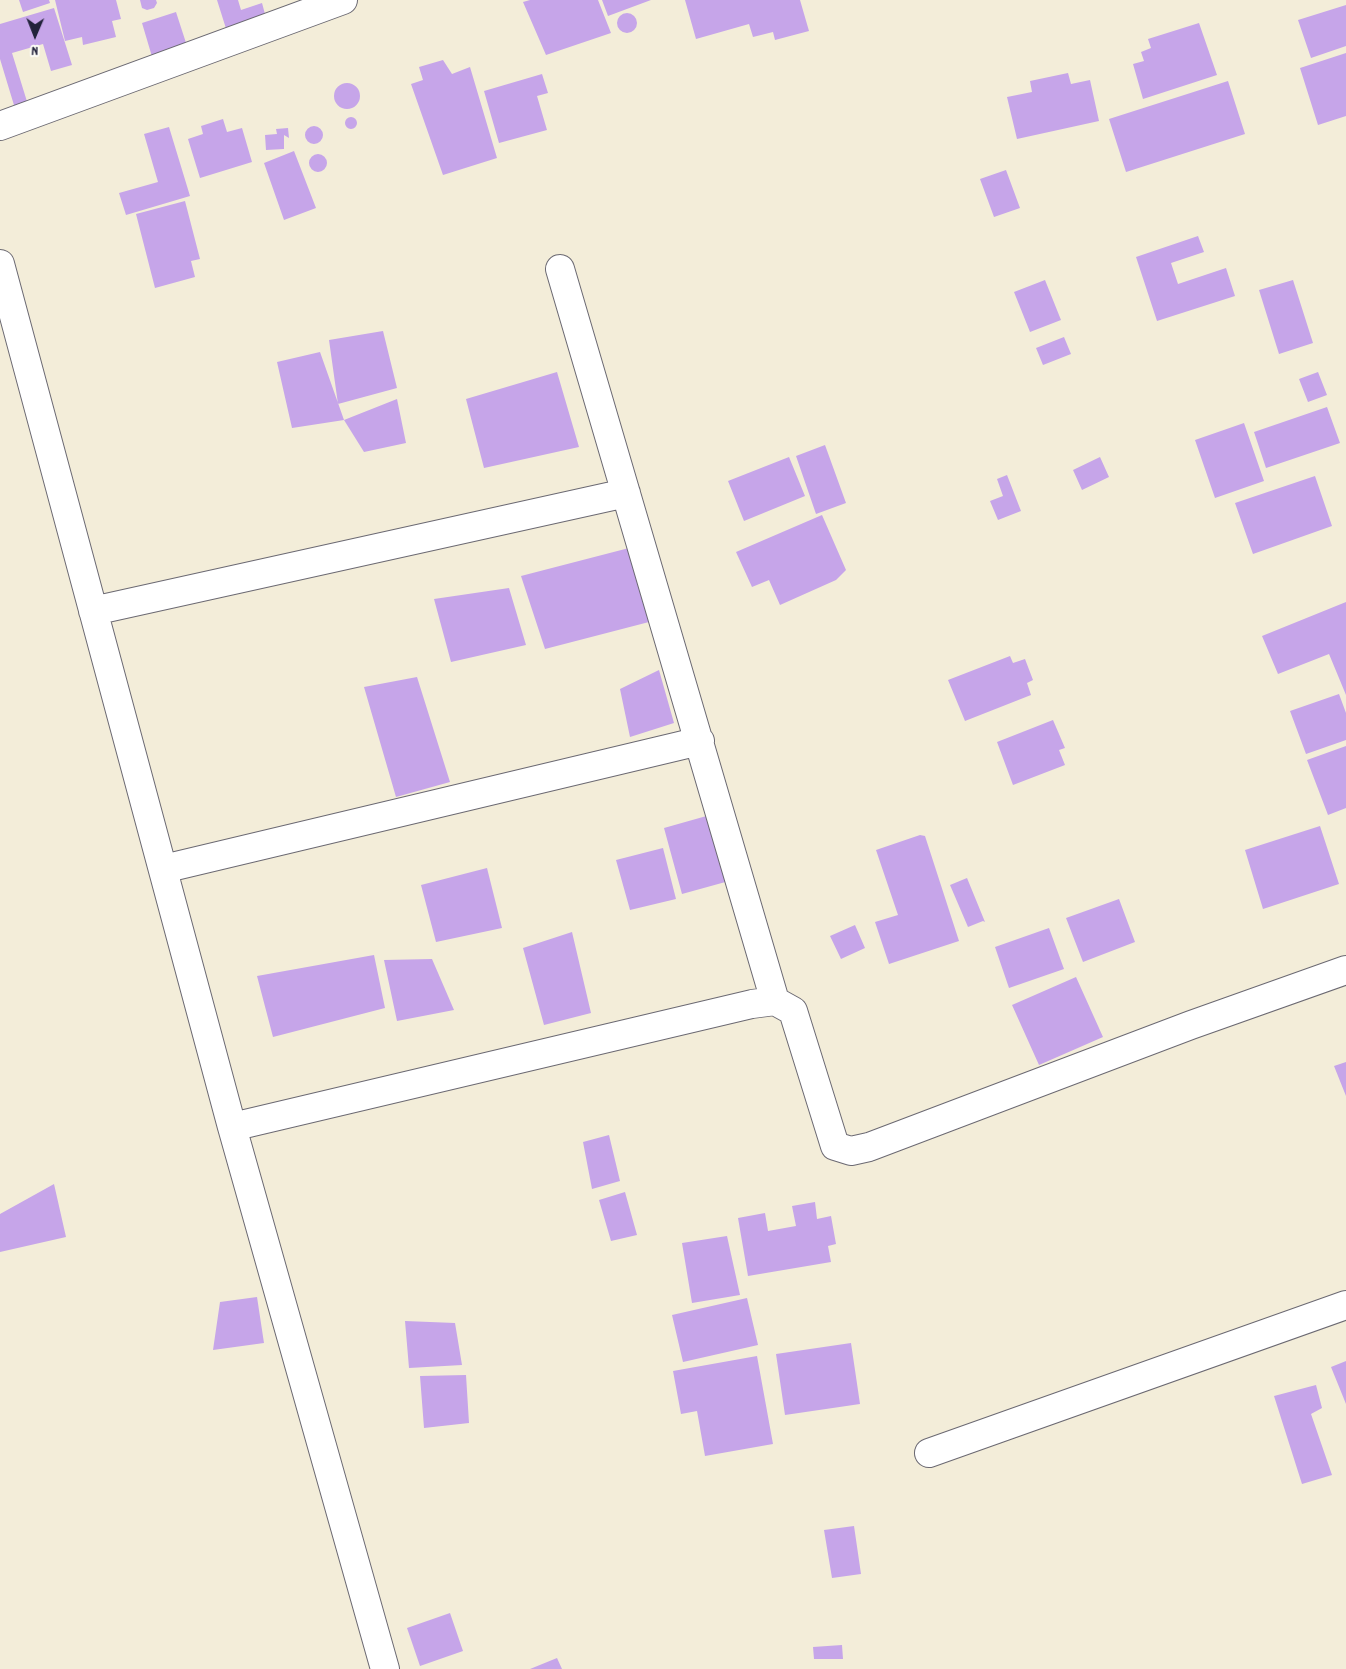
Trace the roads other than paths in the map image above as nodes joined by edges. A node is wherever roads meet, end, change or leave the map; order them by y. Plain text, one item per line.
1 (343, 0) edge
2 (0, 126) edge
3 (0, 264) edge
4 (560, 269) dead end
5 (626, 493) junction
6 (93, 611) junction
7 (700, 742) junction
8 (163, 869) junction
9 (1346, 970) edge
10 (775, 1001) junction
11 (232, 1127) junction
12 (1346, 1305) edge
13 (928, 1453) dead end
14 (386, 1669) edge

1 - 2 street
3 - 6 street
4 - 5 street
5 - 6 street
5 - 7 street
6 - 8 street
7 - 8 street
7 - 10 street
8 - 11 street
9 - 10 street
10 - 11 street
11 - 14 street
12 - 13 street

